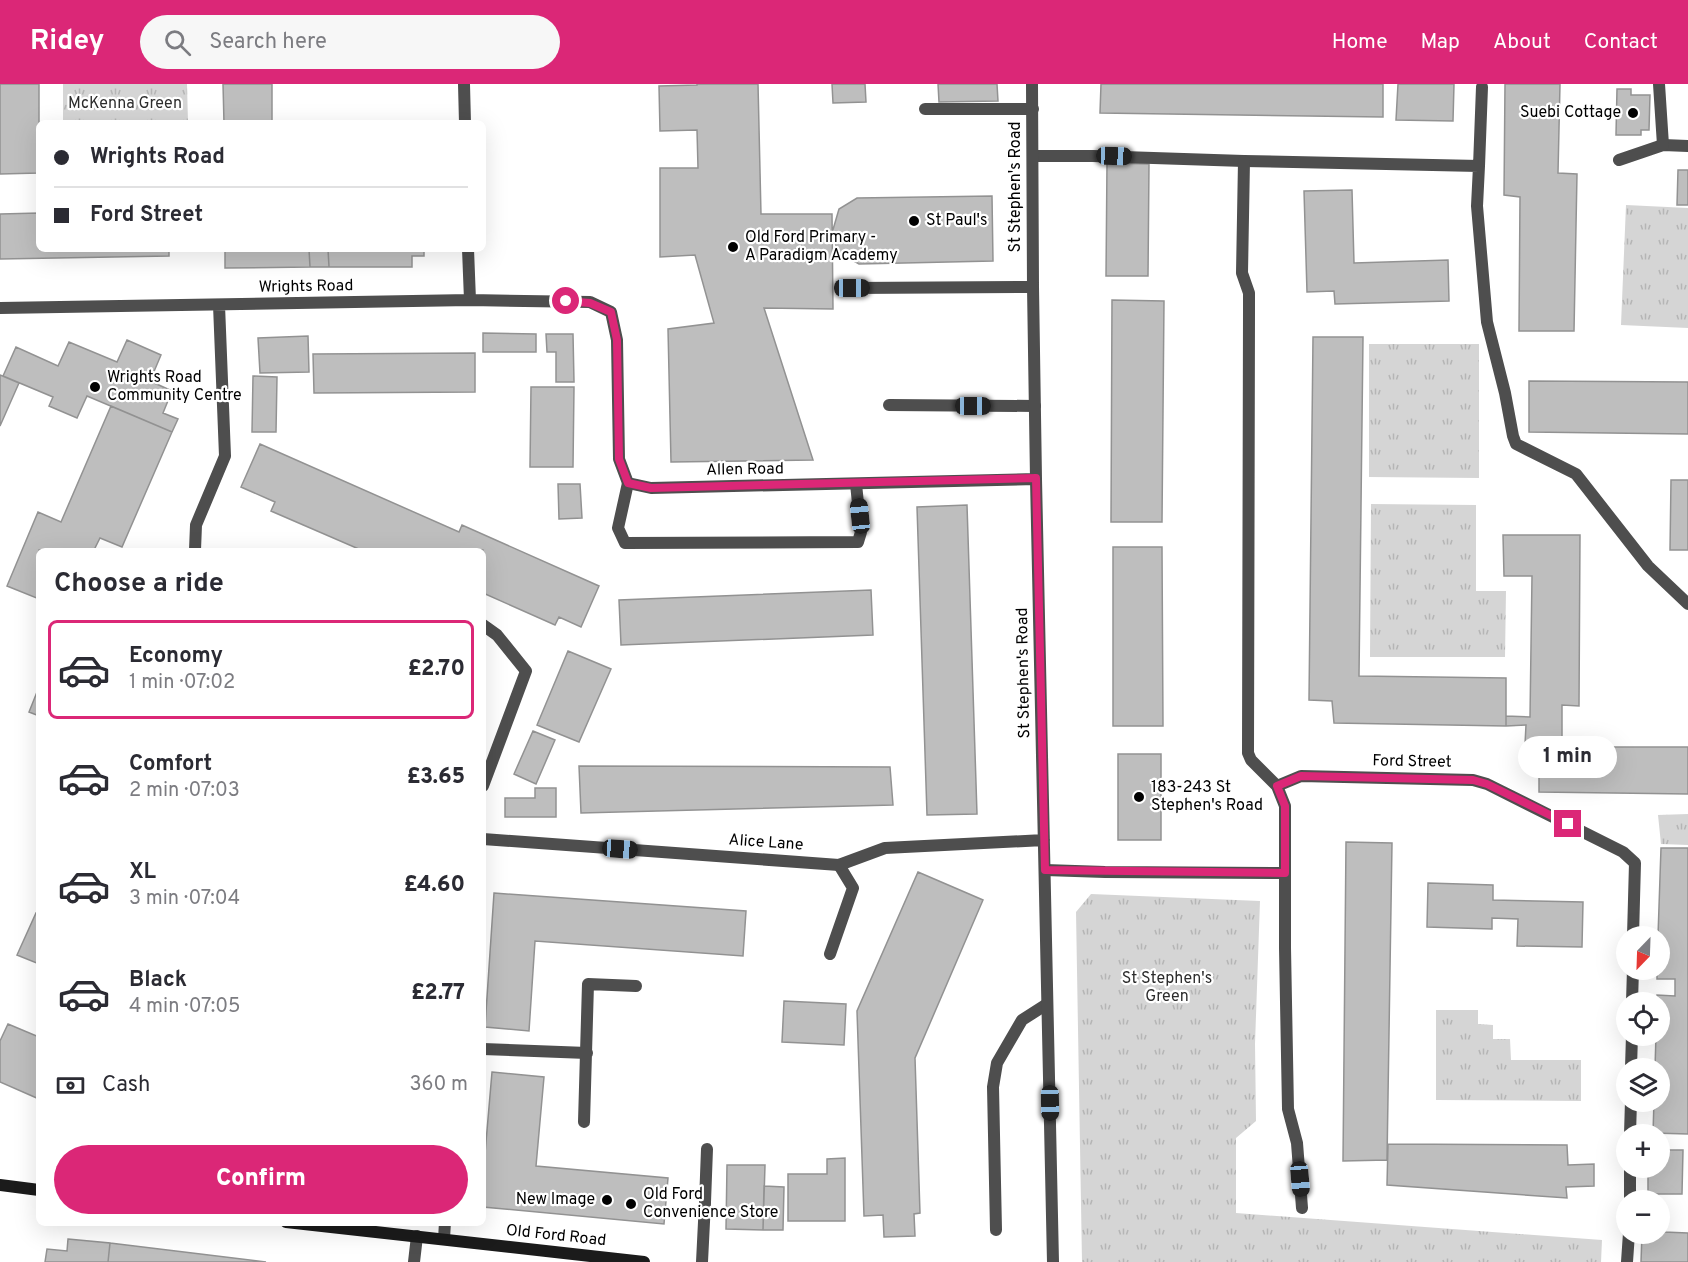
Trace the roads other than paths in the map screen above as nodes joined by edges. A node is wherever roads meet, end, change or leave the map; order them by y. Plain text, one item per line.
1 (464, 84) edge
2 (1032, 84) edge
3 (1659, 84) edge
4 (1482, 87) dead end
5 (925, 109) dead end
6 (1033, 109) junction
7 (465, 120) edge
8 (1663, 145) junction
9 (1688, 146) edge
10 (1033, 156) junction
11 (1619, 160) dead end
12 (1244, 161) junction
13 (1479, 166) junction
14 (468, 252) edge
15 (1033, 287) junction
16 (852, 288) dead end
17 (470, 300) junction
18 (219, 305) junction
19 (0, 308) edge
20 (889, 405) dead end
21 (1035, 406) junction
22 (1036, 478) junction
23 (628, 483) junction
24 (856, 484) junction
25 (195, 548) edge
26 (1688, 604) edge
27 (486, 627) edge
28 (486, 778) edge
29 (1277, 786) junction
30 (486, 838) edge
31 (1044, 840) junction
32 (839, 865) junction
33 (1045, 870) junction
34 (1285, 873) junction
35 (1634, 926) edge
36 (830, 954) dead end
37 (636, 986) dead end
38 (1047, 1004) junction
39 (486, 1049) edge
40 (587, 1053) junction
41 (584, 1122) dead end
42 (707, 1149) dead end
43 (0, 1185) edge
44 (36, 1190) edge
45 (1302, 1208) dead end
46 (323, 1226) edge
47 (445, 1226) edge
48 (996, 1230) dead end
49 (417, 1236) junction
50 (444, 1239) junction
51 (1629, 1244) edge
52 (414, 1262) edge
53 (644, 1262) edge
54 (702, 1262) edge
55 (1053, 1262) edge
56 (1628, 1262) edge

1 - 7 street
2 - 6 street, St Stephen's Road
3 - 8 street
4 - 13 street
5 - 6 street
6 - 10 street, St Stephen's Road
8 - 9 street
8 - 11 street
10 - 12 street
10 - 15 street, St Stephen's Road
12 - 13 street
12 - 29 street
13 - 26 street
14 - 17 street
15 - 16 street
15 - 21 street, St Stephen's Road
17 - 18 street, Wrights Road
17 - 23 street, Wrights Road
18 - 19 street, Wrights Road
18 - 25 street
20 - 21 street
21 - 22 street, St Stephen's Road
22 - 24 street, Allen Road
22 - 31 street, St Stephen's Road
23 - 24 street, Allen Road
23 - 24 street
27 - 28 street
29 - 34 street
29 - 35 street, Ford Street
30 - 32 street, Alice Lane
31 - 32 street, Alice Lane
31 - 33 street, St Stephen's Road
32 - 36 street
33 - 34 street
33 - 38 street, St Stephen's Road
34 - 45 street
37 - 40 street
38 - 48 street
38 - 55 street, St Stephen's Road
39 - 40 street
40 - 41 street
42 - 54 street
43 - 44 main road
46 - 49 main road, Old Ford Road
47 - 50 street
49 - 50 main road, Old Ford Road
49 - 52 street
50 - 53 main road, Old Ford Road
51 - 56 street

